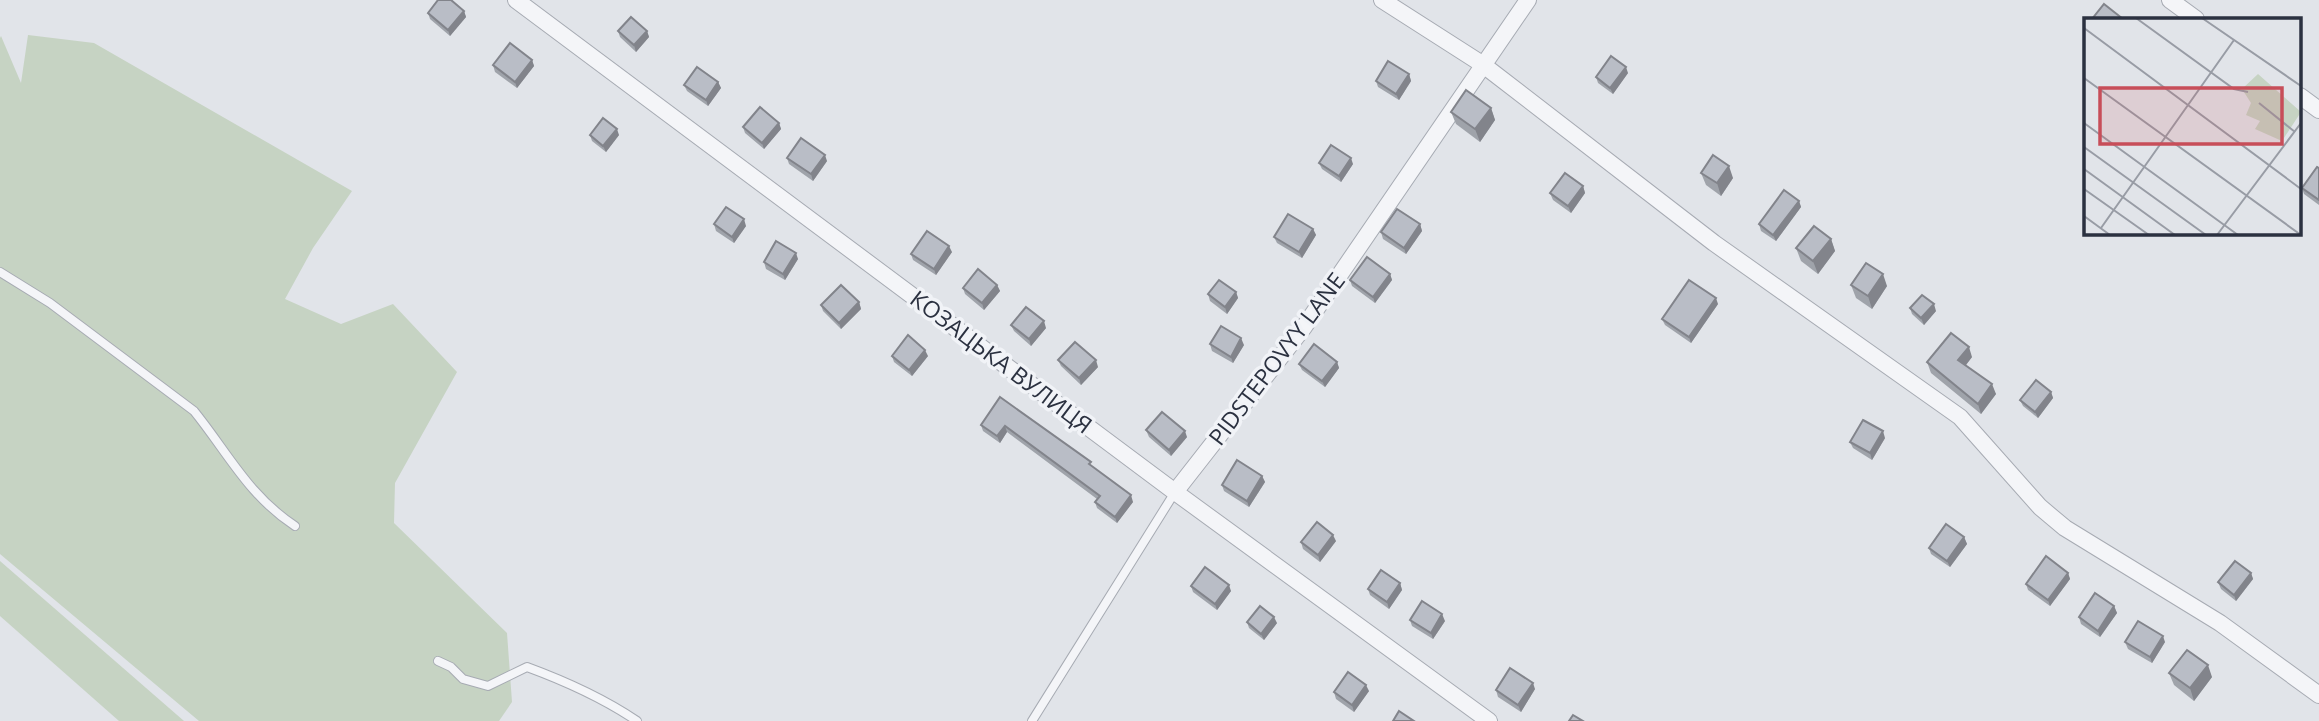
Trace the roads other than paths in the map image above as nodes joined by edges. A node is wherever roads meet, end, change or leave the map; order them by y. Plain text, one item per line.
1 (516, 0) edge
2 (1382, 0) edge
3 (1528, 0) edge
4 (2170, 0) edge
5 (2195, 18) edge
6 (1482, 64) junction
7 (2302, 97) edge
8 (2319, 110) edge
9 (0, 272) edge
10 (1175, 492) junction
11 (295, 526) dead end
12 (438, 661) dead end
13 (2319, 695) edge
14 (637, 721) edge
15 (1032, 721) edge
16 (1489, 721) edge

1 - 10 street, КОЗАЦЬКА ВУЛИЦЯ
2 - 6 street
3 - 6 street, PIDSTEPOVYY LANE
4 - 5 street
6 - 10 street, PIDSTEPOVYY LANE
6 - 13 street
7 - 8 street
9 - 11 lane
10 - 15 lane, PIDSTEPOVYY LANE
10 - 16 street, КОЗАЦЬКА ВУЛИЦЯ
12 - 14 lane

